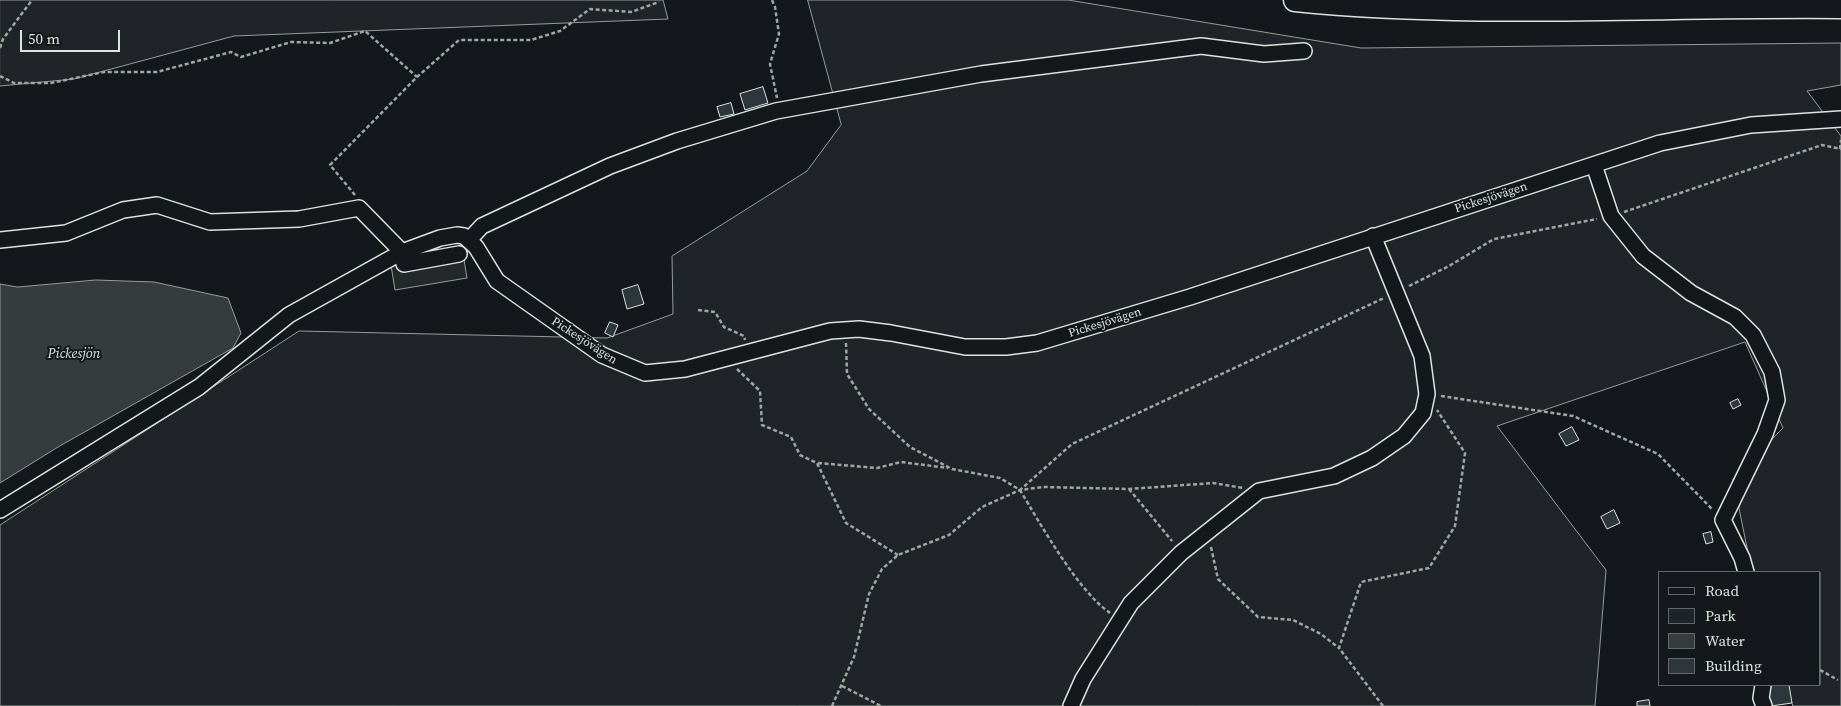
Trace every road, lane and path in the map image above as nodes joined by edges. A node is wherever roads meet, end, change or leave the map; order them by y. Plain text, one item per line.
1 (32, 0) edge
2 (772, 0) edge
3 (1295, 0) edge
4 (659, 2) dead end
5 (1841, 7) edge
6 (0, 48) edge
7 (1304, 51) dead end
8 (0, 76) edge
9 (417, 78) junction
10 (776, 111) junction
11 (1841, 119) edge
12 (1841, 140) edge
13 (1840, 149) edge
14 (1594, 165) junction
15 (359, 208) junction
16 (1372, 236) junction
17 (0, 240) edge
18 (469, 240) junction
19 (402, 252) junction
20 (459, 254) dead end
21 (1394, 293) junction
22 (698, 310) dead end
23 (845, 330) junction
24 (750, 351) junction
25 (725, 358) junction
26 (1427, 394) junction
27 (817, 463) junction
28 (952, 469) junction
29 (1129, 488) junction
30 (1020, 490) junction
31 (1259, 491) junction
32 (0, 510) edge
33 (1723, 520) junction
34 (1202, 537) junction
35 (1181, 553) junction
36 (898, 555) junction
37 (1746, 571) edge
38 (1120, 620) junction
39 (1339, 648) junction
40 (1821, 671) edge
41 (1838, 680) dead end
42 (842, 686) junction
43 (1762, 686) edge
44 (832, 706) edge
45 (880, 706) edge
46 (1071, 706) edge
47 (1383, 706) edge
48 (1764, 706) edge

1 - 6 path
2 - 10 path
3 - 5 highway
4 - 9 path
7 - 10 street
8 - 9 path
9 - 15 path
10 - 18 street
11 - 14 street, Pickesjövägen
12 - 13 path
14 - 16 street, Pickesjövägen
14 - 33 street
15 - 17 street
15 - 19 street
16 - 21 street
16 - 23 street, Pickesjövägen
18 - 19 street
18 - 25 street, Pickesjövägen
19 - 20 street
19 - 32 street
21 - 26 street
21 - 30 path
22 - 24 path
23 - 24 street, Pickesjövägen
23 - 28 path
24 - 25 street, Pickesjövägen
25 - 27 path
26 - 31 street
26 - 33 path
26 - 39 path
27 - 28 path
27 - 36 path
28 - 30 path
29 - 30 path
29 - 31 path
29 - 35 path
30 - 36 path
30 - 38 path
31 - 34 street
33 - 37 street
34 - 35 street
34 - 39 path
35 - 38 street
36 - 42 path
38 - 46 street
39 - 47 path
40 - 41 path
42 - 44 path
42 - 45 path
43 - 48 street

